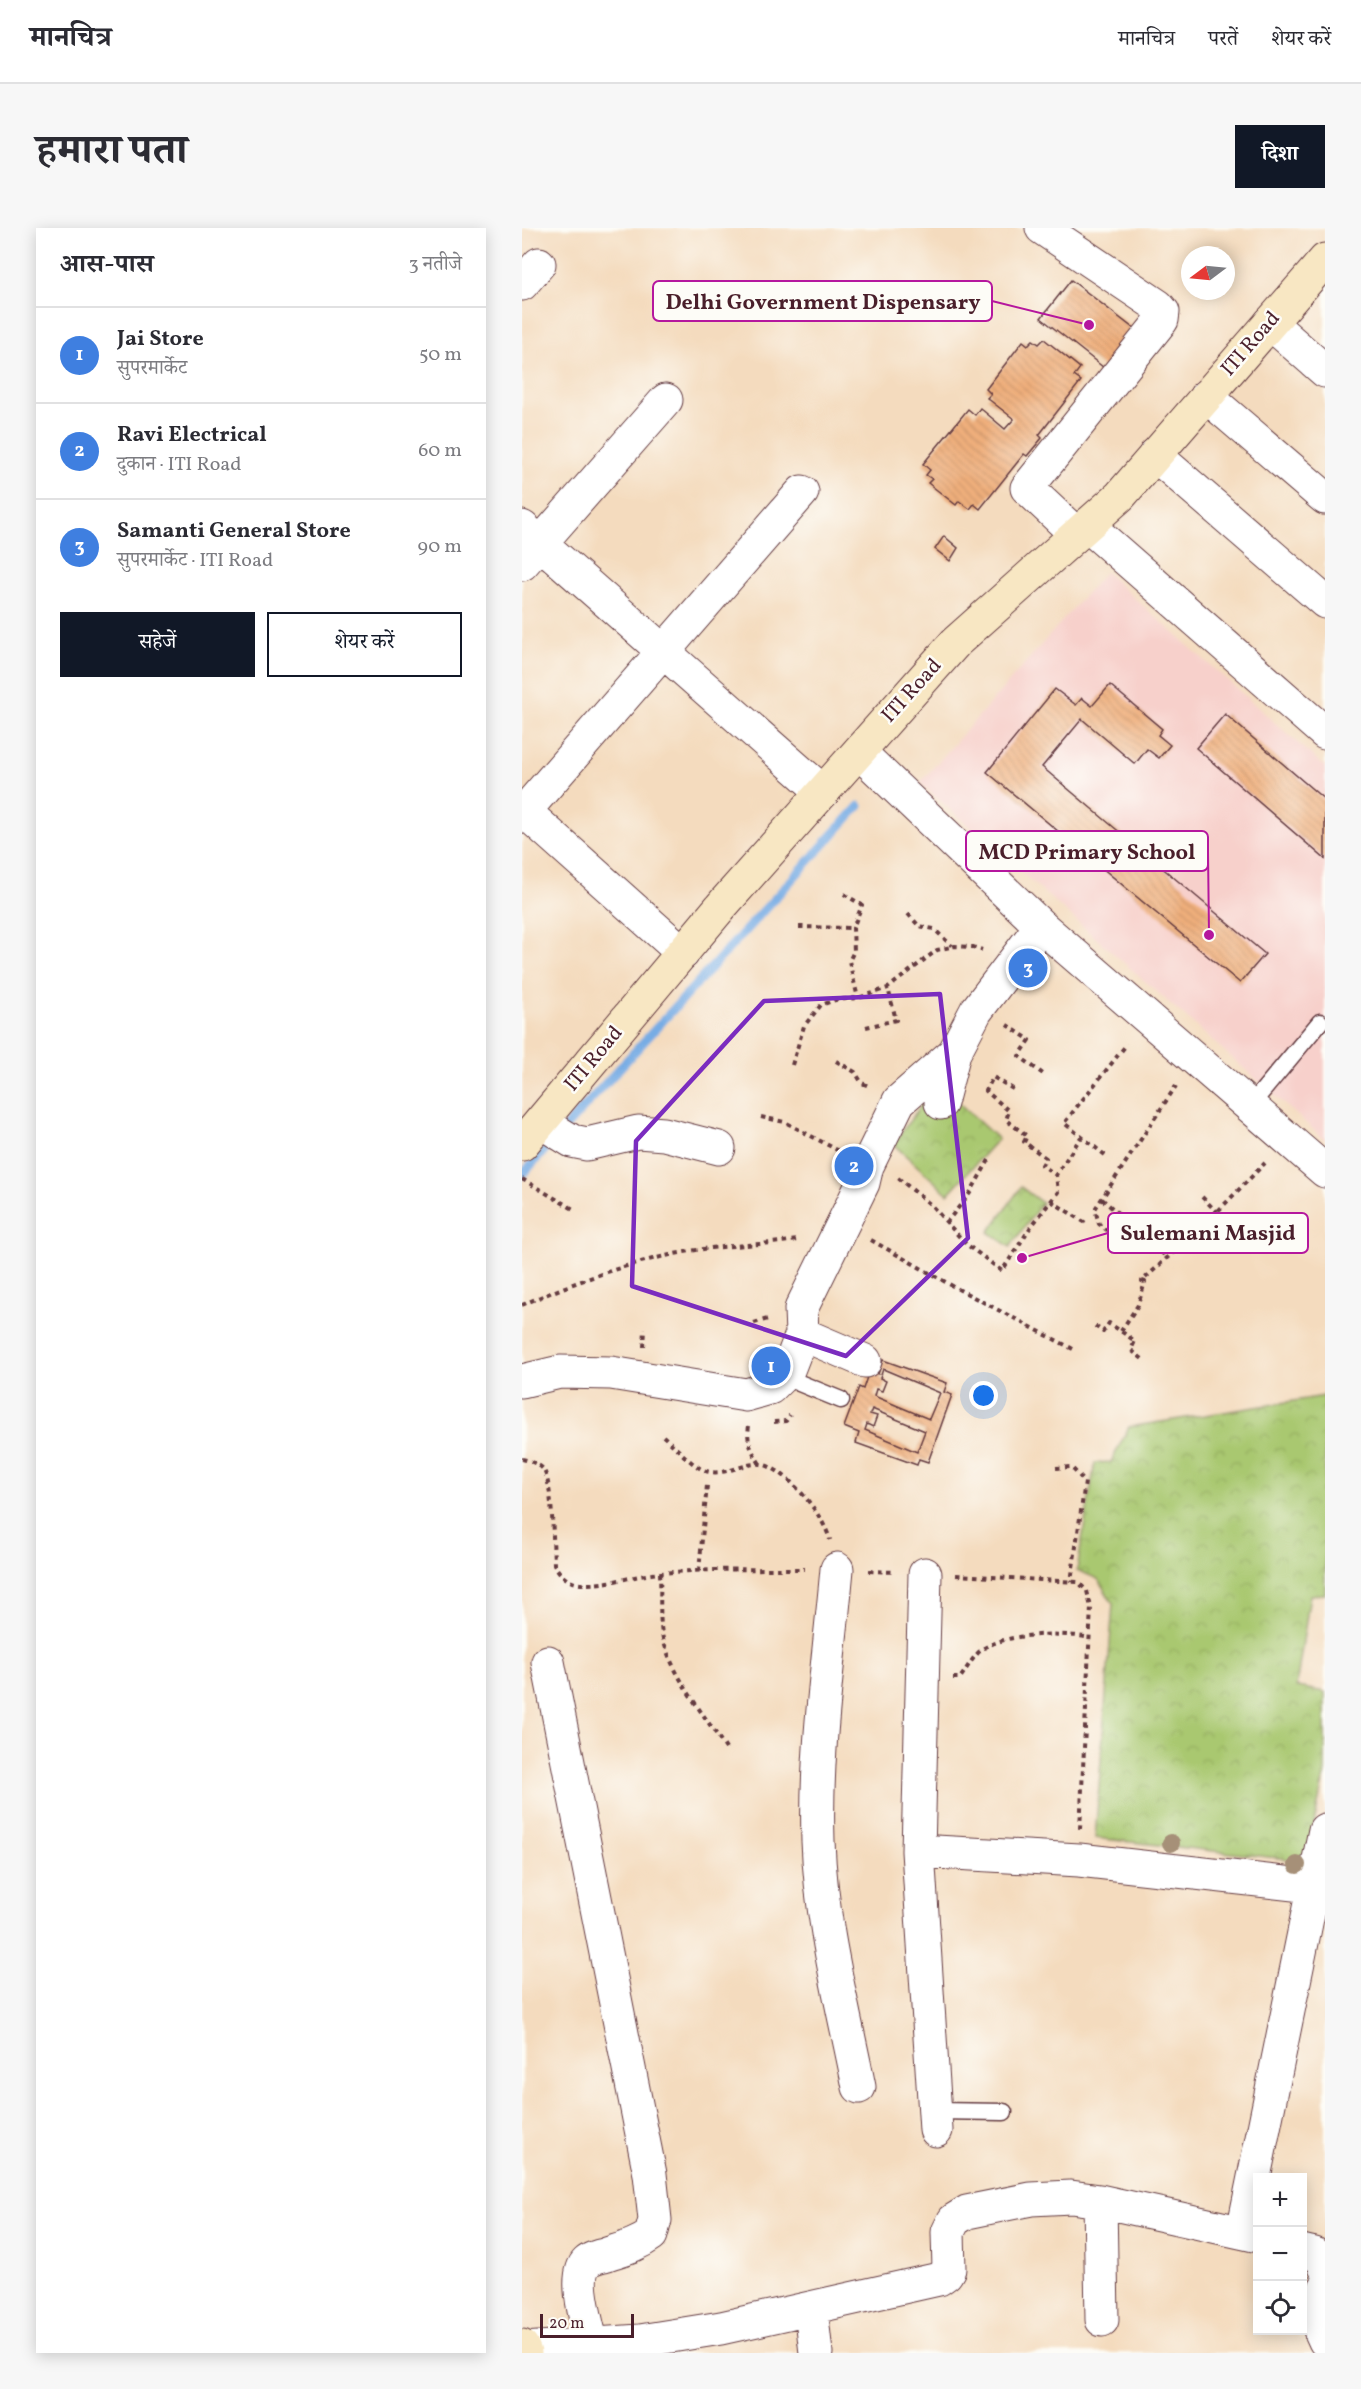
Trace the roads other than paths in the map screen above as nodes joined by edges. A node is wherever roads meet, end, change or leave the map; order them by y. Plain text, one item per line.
1 (1042, 228) edge
2 (1325, 260) edge
3 (1270, 323) junction
4 (1325, 371) edge
5 (1206, 396) junction
6 (666, 400) dead end
7 (1155, 455) junction
8 (802, 492) dead end
9 (1325, 498) edge
10 (1082, 529) junction
11 (528, 545) edge
12 (1325, 602) edge
13 (662, 651) junction
14 (1325, 733) edge
15 (859, 752) junction
16 (823, 792) junction
17 (523, 811) edge
18 (1041, 926) junction
19 (683, 952) junction
20 (1320, 1022) dead end
21 (954, 1053) junction
22 (941, 1103) dead end
23 (1250, 1106) junction
24 (532, 1133) edge
25 (719, 1148) dead end
26 (1325, 1172) edge
27 (802, 1334) junction
28 (865, 1361) dead end
29 (782, 1376) junction
30 (522, 1381) edge
31 (842, 1400) dead end
32 (837, 1569) road end
33 (925, 1574) road end
34 (548, 1662) dead end
35 (1325, 1830) edge
36 (918, 1851) junction
37 (1312, 1886) junction
38 (859, 2087) dead end
39 (1004, 2112) dead end
40 (935, 2121) joint
41 (1100, 2201) junction
42 (1250, 2234) edge
43 (1320, 2265) edge
44 (811, 2309) junction
45 (1102, 2320) dead end
46 (1325, 2341) edge
47 (592, 2345) junction
48 (524, 2350) edge
49 (816, 2353) edge

1 - 10 street
2 - 3 street, ITI Road
3 - 4 street
3 - 5 street, ITI Road
5 - 7 street, ITI Road
5 - 9 street
6 - 11 street
7 - 10 street, ITI Road
7 - 12 street
8 - 13 street
10 - 14 street
10 - 15 street, ITI Road
11 - 13 street
13 - 16 street
13 - 17 street
15 - 16 street, ITI Road
15 - 18 street
16 - 19 street, ITI Road
17 - 19 street
18 - 21 street
18 - 23 street
19 - 24 street, ITI Road
20 - 23 lane
21 - 22 street
21 - 27 street
23 - 26 street
24 - 25 street
27 - 28 street
27 - 29 street
29 - 30 street
29 - 31 lane
32 - 38 street
33 - 36 street
34 - 47 street
35 - 37 street
36 - 37 street
36 - 40 street
37 - 42 street
39 - 40 lane
41 - 42 street
41 - 44 street
41 - 45 street
43 - 46 street
44 - 47 street
44 - 49 street
47 - 48 street

